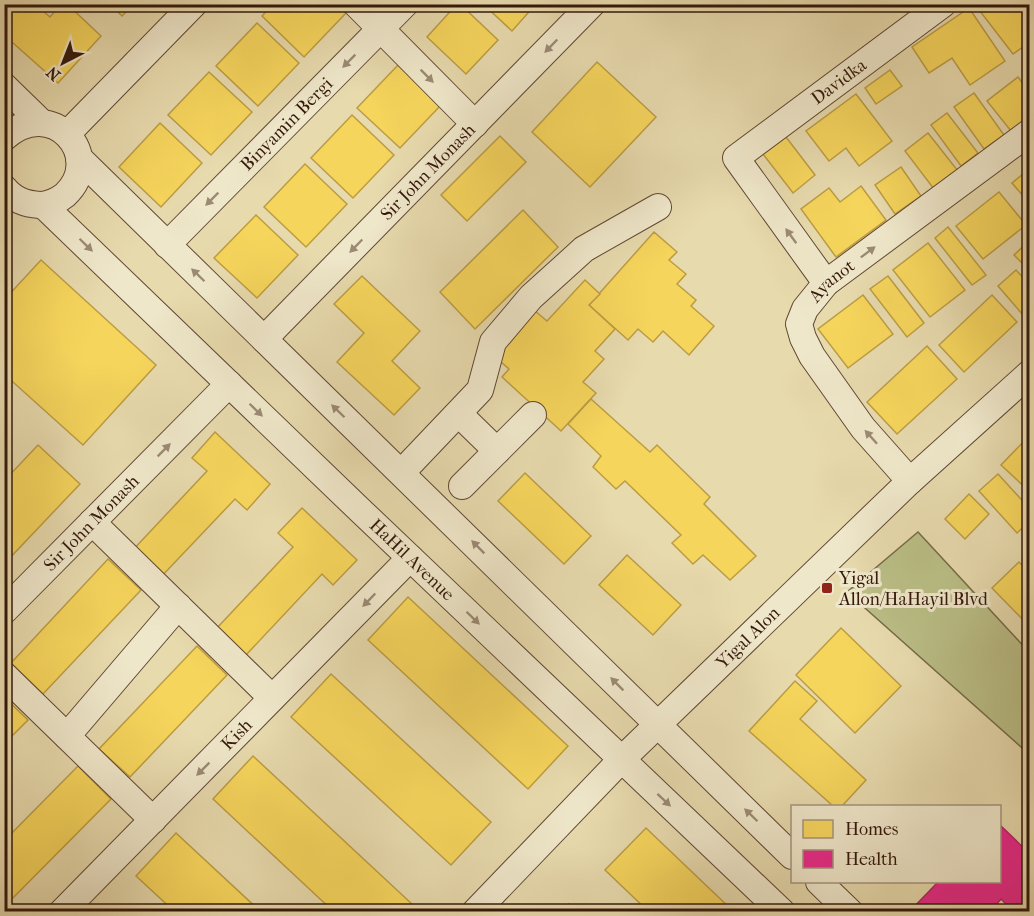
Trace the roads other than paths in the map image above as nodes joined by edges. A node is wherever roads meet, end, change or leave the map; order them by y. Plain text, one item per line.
1 (194, 4) edge
2 (356, 4) edge
3 (405, 4) edge
4 (592, 4) edge
5 (929, 8) edge
6 (381, 30) junction
7 (4, 86) edge
8 (41, 122) junction
9 (475, 124) junction
10 (1029, 132) edge
11 (67, 134) junction
12 (4, 138) edge
13 (79, 158) junction
14 (7, 196) edge
15 (43, 205) junction
16 (658, 207) dead end
17 (166, 244) junction
18 (826, 283) junction
19 (264, 339) junction
20 (1029, 374) edge
21 (229, 384) junction
22 (459, 414) junction
23 (532, 415) dead end
24 (497, 451) junction
25 (402, 472) junction
26 (910, 481) junction
27 (462, 486) dead end
28 (92, 522) junction
29 (410, 558) junction
30 (178, 606) junction
31 (4, 611) edge
32 (4, 675) edge
33 (273, 698) junction
34 (658, 725) junction
35 (67, 736) junction
36 (621, 760) junction
37 (153, 820) junction
38 (791, 855) edge
39 (820, 883) edge
40 (62, 912) edge
41 (475, 912) edge
42 (782, 912) edge
43 (850, 912) edge

1 - 11 street
2 - 6 street
3 - 6 street, Binyamin Bergi
4 -> 9 street, Sir John Monash
18 -> 5 street, Davidka
6 -> 9 street
6 -> 17 street, Binyamin Bergi
7 - 8 street
8 - 11 street
8 - 12 street
9 -> 19 street, Sir John Monash
18 -> 10 street, Ayanot
11 - 13 street
13 - 15 street
13 - 17 street
14 - 15 street
15 -> 21 street, HaHil Avenue
16 - 22 street
19 -> 17 street
26 -> 18 street, Ayanot
25 -> 19 street
20 - 26 street, Yigal Alon
28 -> 21 street, Sir John Monash
21 -> 29 street, HaHil Avenue
22 - 24 street
22 - 25 street
23 - 24 street
24 - 27 street
34 -> 25 street
26 - 34 street, Yigal Alon
28 - 30 street
28 - 31 street, Sir John Monash
29 -> 33 street, Kish
29 -> 36 street, HaHil Avenue
30 - 33 street
30 - 35 street
32 - 35 street
33 -> 37 street, Kish
34 - 36 street, Yigal Alon
38 -> 34 street
35 - 37 street
36 - 41 street, Yigal Alon
36 -> 42 street, HaHil Avenue
37 - 40 street, Kish
39 - 43 street

